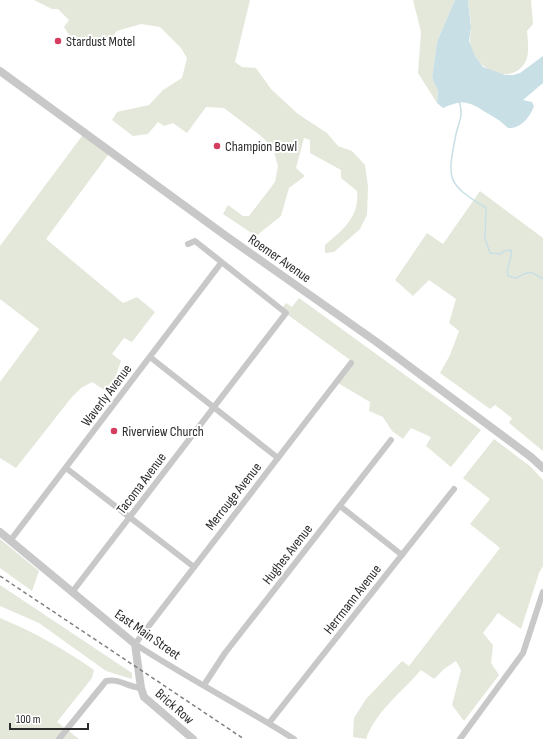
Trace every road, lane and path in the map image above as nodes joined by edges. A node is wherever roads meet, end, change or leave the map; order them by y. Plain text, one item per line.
1 (0, 71) edge
2 (188, 244) dead end
3 (222, 263) junction
4 (150, 357) junction
5 (351, 363) dead end
6 (214, 408) junction
7 (391, 440) dead end
8 (278, 458) junction
9 (66, 468) junction
10 (543, 468) edge
11 (454, 489) dead end
12 (340, 506) junction
13 (130, 517) junction
14 (0, 532) edge
15 (10, 541) junction
16 (402, 555) junction
17 (194, 567) junction
18 (73, 591) junction
19 (543, 592) edge
20 (135, 644) junction
21 (204, 685) junction
22 (141, 688) junction
23 (269, 723) junction
24 (59, 739) edge
25 (193, 739) edge
26 (294, 739) edge
27 (460, 739) edge

1 - 10 street, Roemer Avenue
2 - 3 street
3 - 4 street, Waverly Avenue
3 - 6 street, Tacoma Avenue
4 - 6 street
4 - 9 street, Waverly Avenue
5 - 8 street, Merrouge Avenue
6 - 8 street
6 - 13 street, Tacoma Avenue
7 - 12 street, Hughes Avenue
8 - 17 street, Merrouge Avenue
9 - 13 street
9 - 15 street, Waverly Avenue
11 - 16 street, Herrmann Avenue
12 - 16 street
12 - 21 street, Hughes Avenue
13 - 17 street
13 - 18 street, Tacoma Avenue
14 - 15 street, East Main Street
15 - 18 street, East Main Street
16 - 23 street, Herrmann Avenue
17 - 20 street, Merrouge Avenue
18 - 20 street, East Main Street
19 - 27 street
20 - 21 street, East Main Street
20 - 22 street, Brick Row
21 - 23 street, East Main Street
22 - 24 street
22 - 25 street, Brick Row
23 - 26 street, East Main Street

